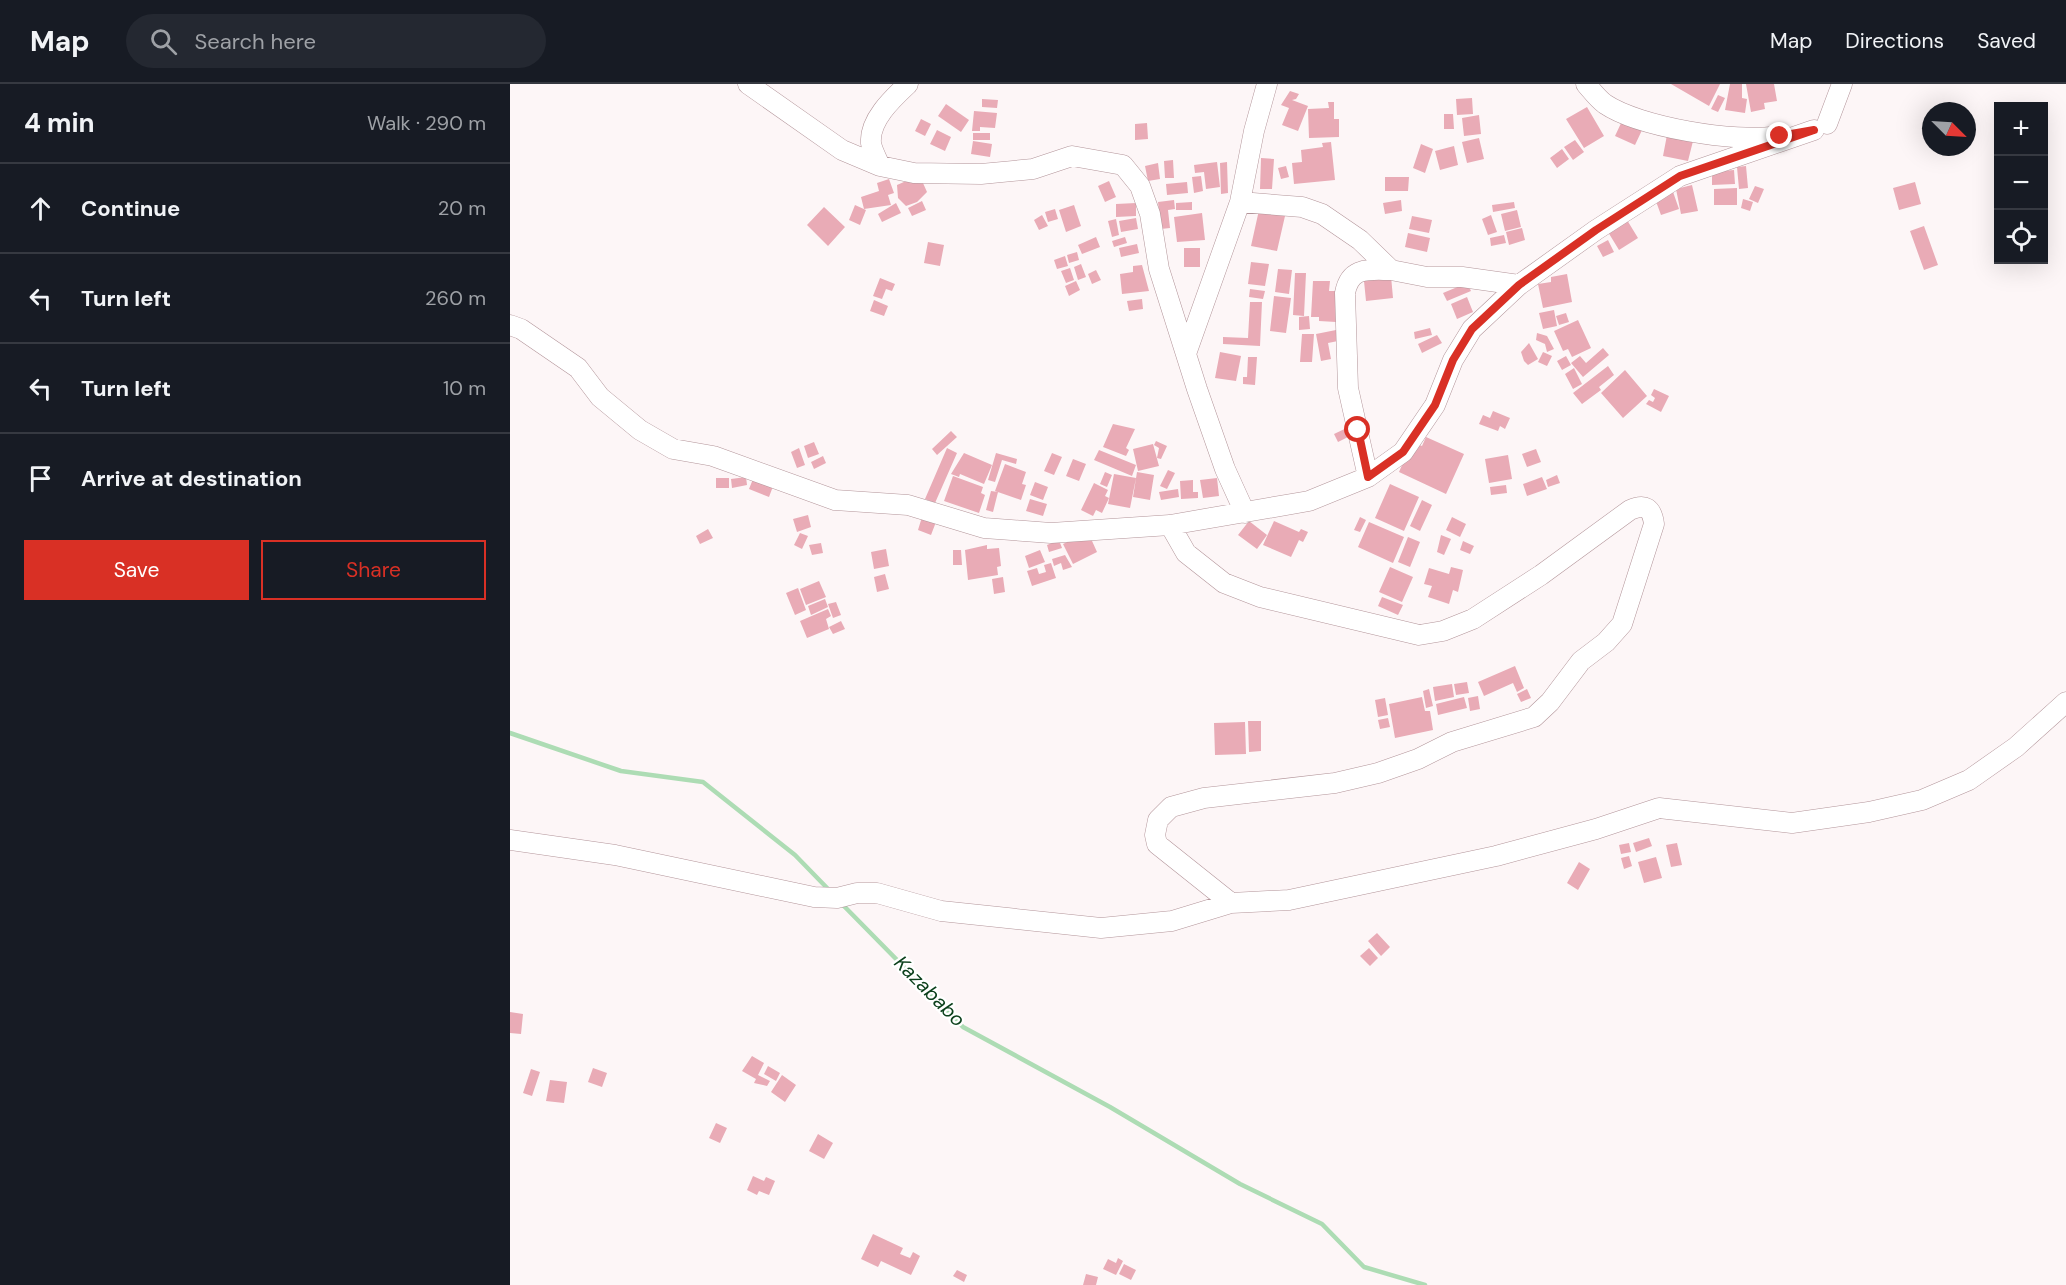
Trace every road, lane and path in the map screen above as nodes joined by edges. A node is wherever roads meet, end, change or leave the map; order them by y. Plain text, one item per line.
1 (748, 84) edge
2 (908, 84) edge
3 (1267, 84) edge
4 (1586, 84) edge
5 (1842, 84) edge
6 (1827, 124) dead end
7 (880, 166) junction
8 (1240, 202) junction
9 (1391, 270) junction
10 (1519, 285) junction
11 (510, 325) edge
12 (1186, 351) junction
13 (1368, 477) junction
14 (1245, 513) junction
15 (1170, 525) junction
16 (2066, 702) edge
17 (510, 840) edge
18 (1231, 903) junction

1 - 7 street
2 - 7 street
3 - 8 street
4 - 10 street
5 - 6 street
7 - 12 street
8 - 9 street
8 - 12 street
9 - 10 street
9 - 13 street
10 - 13 street
11 - 15 street
12 - 14 street
13 - 14 street
14 - 15 street
15 - 18 street
16 - 18 street
17 - 18 street

